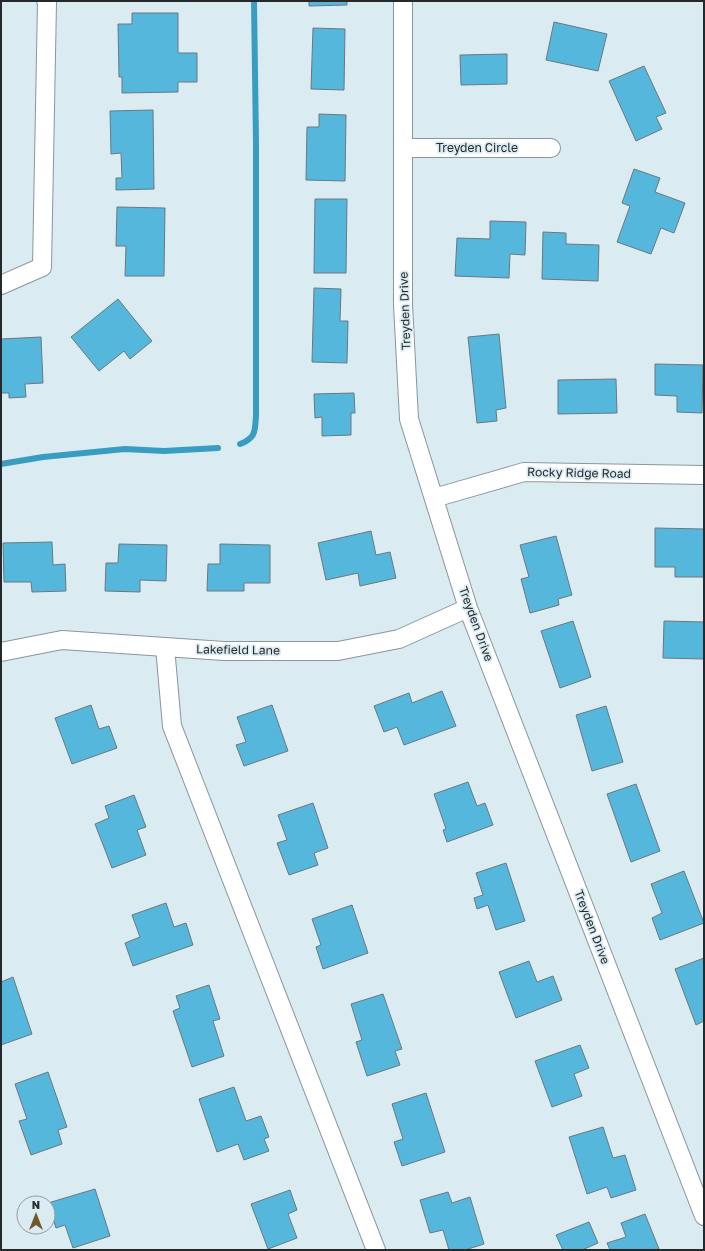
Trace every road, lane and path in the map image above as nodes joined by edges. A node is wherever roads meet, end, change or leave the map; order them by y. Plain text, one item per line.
1 (46, 1) edge
2 (403, 1) edge
3 (403, 148) junction
4 (551, 148) dead end
5 (1, 285) edge
6 (704, 475) edge
7 (434, 498) junction
8 (468, 608) junction
9 (165, 647) junction
10 (1, 652) edge
11 (704, 1216) edge
12 (376, 1250) edge

1 - 5 street
2 - 3 street, Treyden Drive
3 - 4 street, Treyden Circle
3 - 7 street, Treyden Drive
6 - 7 street, Rocky Ridge Road
7 - 8 street, Treyden Drive
8 - 9 street, Lakefield Lane
8 - 11 street, Treyden Drive
9 - 10 street, Lakefield Lane
9 - 12 street

